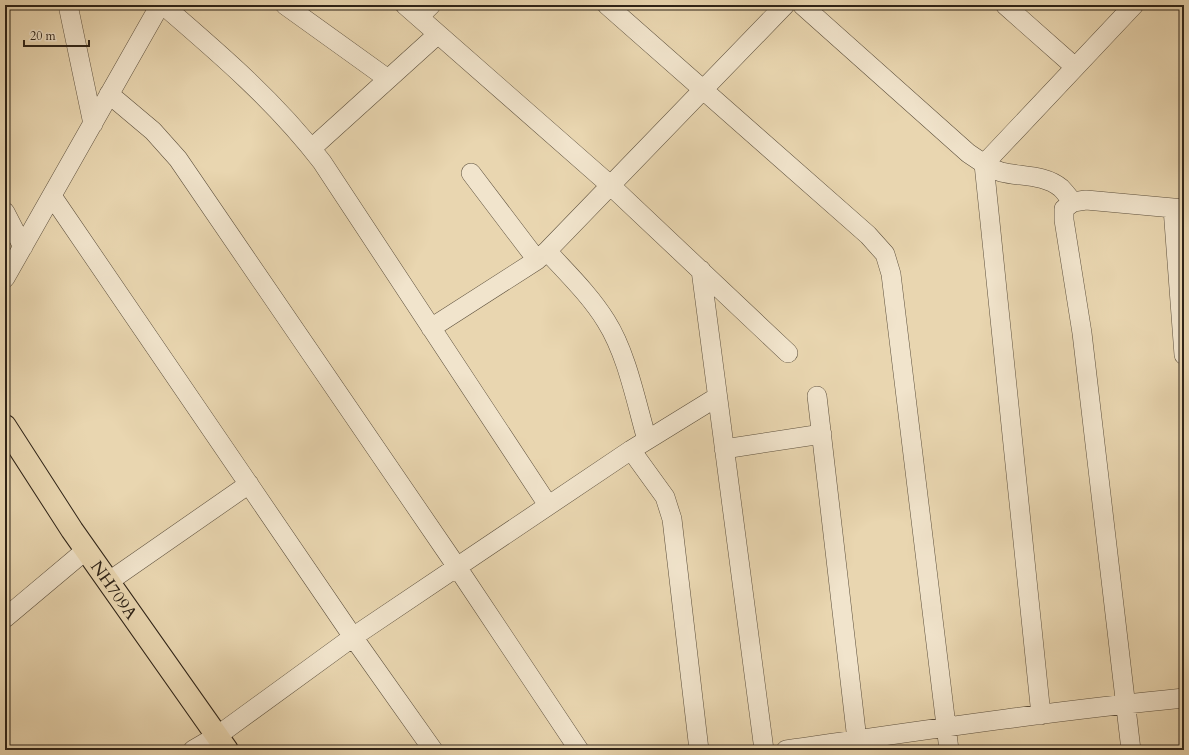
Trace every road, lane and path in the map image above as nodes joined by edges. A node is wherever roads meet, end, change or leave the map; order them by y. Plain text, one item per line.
1 (68, 5) edge
2 (160, 5) edge
3 (164, 5) edge
4 (284, 5) edge
5 (405, 5) edge
6 (607, 5) edge
7 (785, 5) edge
8 (802, 5) edge
9 (1005, 5) edge
10 (1134, 5) edge
11 (425, 11) edge
12 (438, 34) junction
13 (1076, 66) junction
14 (388, 79) junction
15 (703, 89) junction
16 (109, 94) junction
17 (93, 124) junction
18 (312, 148) junction
19 (984, 164) junction
20 (471, 173) dead end
21 (610, 185) junction
22 (52, 196) junction
23 (1073, 202) junction
24 (1179, 208) edge
25 (5, 212) edge
26 (23, 247) junction
27 (542, 255) junction
28 (1180, 260) edge
29 (701, 270) junction
30 (5, 278) edge
31 (431, 328) junction
32 (1184, 350) edge
33 (788, 353) dead end
34 (1184, 355) edge
35 (817, 396) dead end
36 (717, 397) junction
37 (5, 426) edge
38 (822, 434) junction
39 (647, 440) junction
40 (724, 449) junction
41 (630, 450) junction
42 (249, 484) junction
43 (548, 505) junction
44 (86, 550) junction
45 (457, 567) junction
46 (108, 582) junction
47 (5, 618) edge
48 (353, 637) junction
49 (1184, 698) edge
50 (1126, 703) junction
51 (1041, 714) junction
52 (946, 727) junction
53 (857, 740) junction
54 (222, 743) edge
55 (193, 750) edge
56 (433, 750) edge
57 (579, 750) edge
58 (699, 750) edge
59 (764, 750) edge
60 (786, 750) edge
61 (949, 750) edge
62 (1131, 750) edge

1 - 17 street
2 - 16 street
3 - 18 street
4 - 14 street
5 - 11 street
6 - 15 street
7 - 15 street
8 - 19 street
9 - 13 street
10 - 13 street
11 - 12 street
12 - 14 street
12 - 21 street
13 - 19 street
14 - 18 street
15 - 21 street
15 - 52 street
16 - 17 street
16 - 45 street
17 - 22 street
18 - 31 street
19 - 23 street
19 - 51 street
20 - 27 street
21 - 27 street
21 - 29 street
22 - 26 street
22 - 42 street
23 - 24 street
23 - 50 street
24 - 28 street
25 - 26 street
26 - 30 street
27 - 31 street
27 - 39 street
28 - 32 street
29 - 33 street
29 - 36 street
31 - 43 street
32 - 34 street
35 - 38 street
36 - 39 street
36 - 40 street
37 - 44 highway, NH709A
38 - 40 street
38 - 53 street
39 - 41 street
40 - 59 street
41 - 43 street
41 - 58 street
42 - 46 street
42 - 48 street
43 - 45 street
44 - 46 highway, NH709A
44 - 47 street
45 - 48 street
45 - 57 street
46 - 54 highway, NH709A
48 - 54 street
48 - 56 street
49 - 50 street
50 - 51 street
50 - 62 street
51 - 52 street
52 - 53 street
52 - 61 street
53 - 60 street
54 - 55 street

